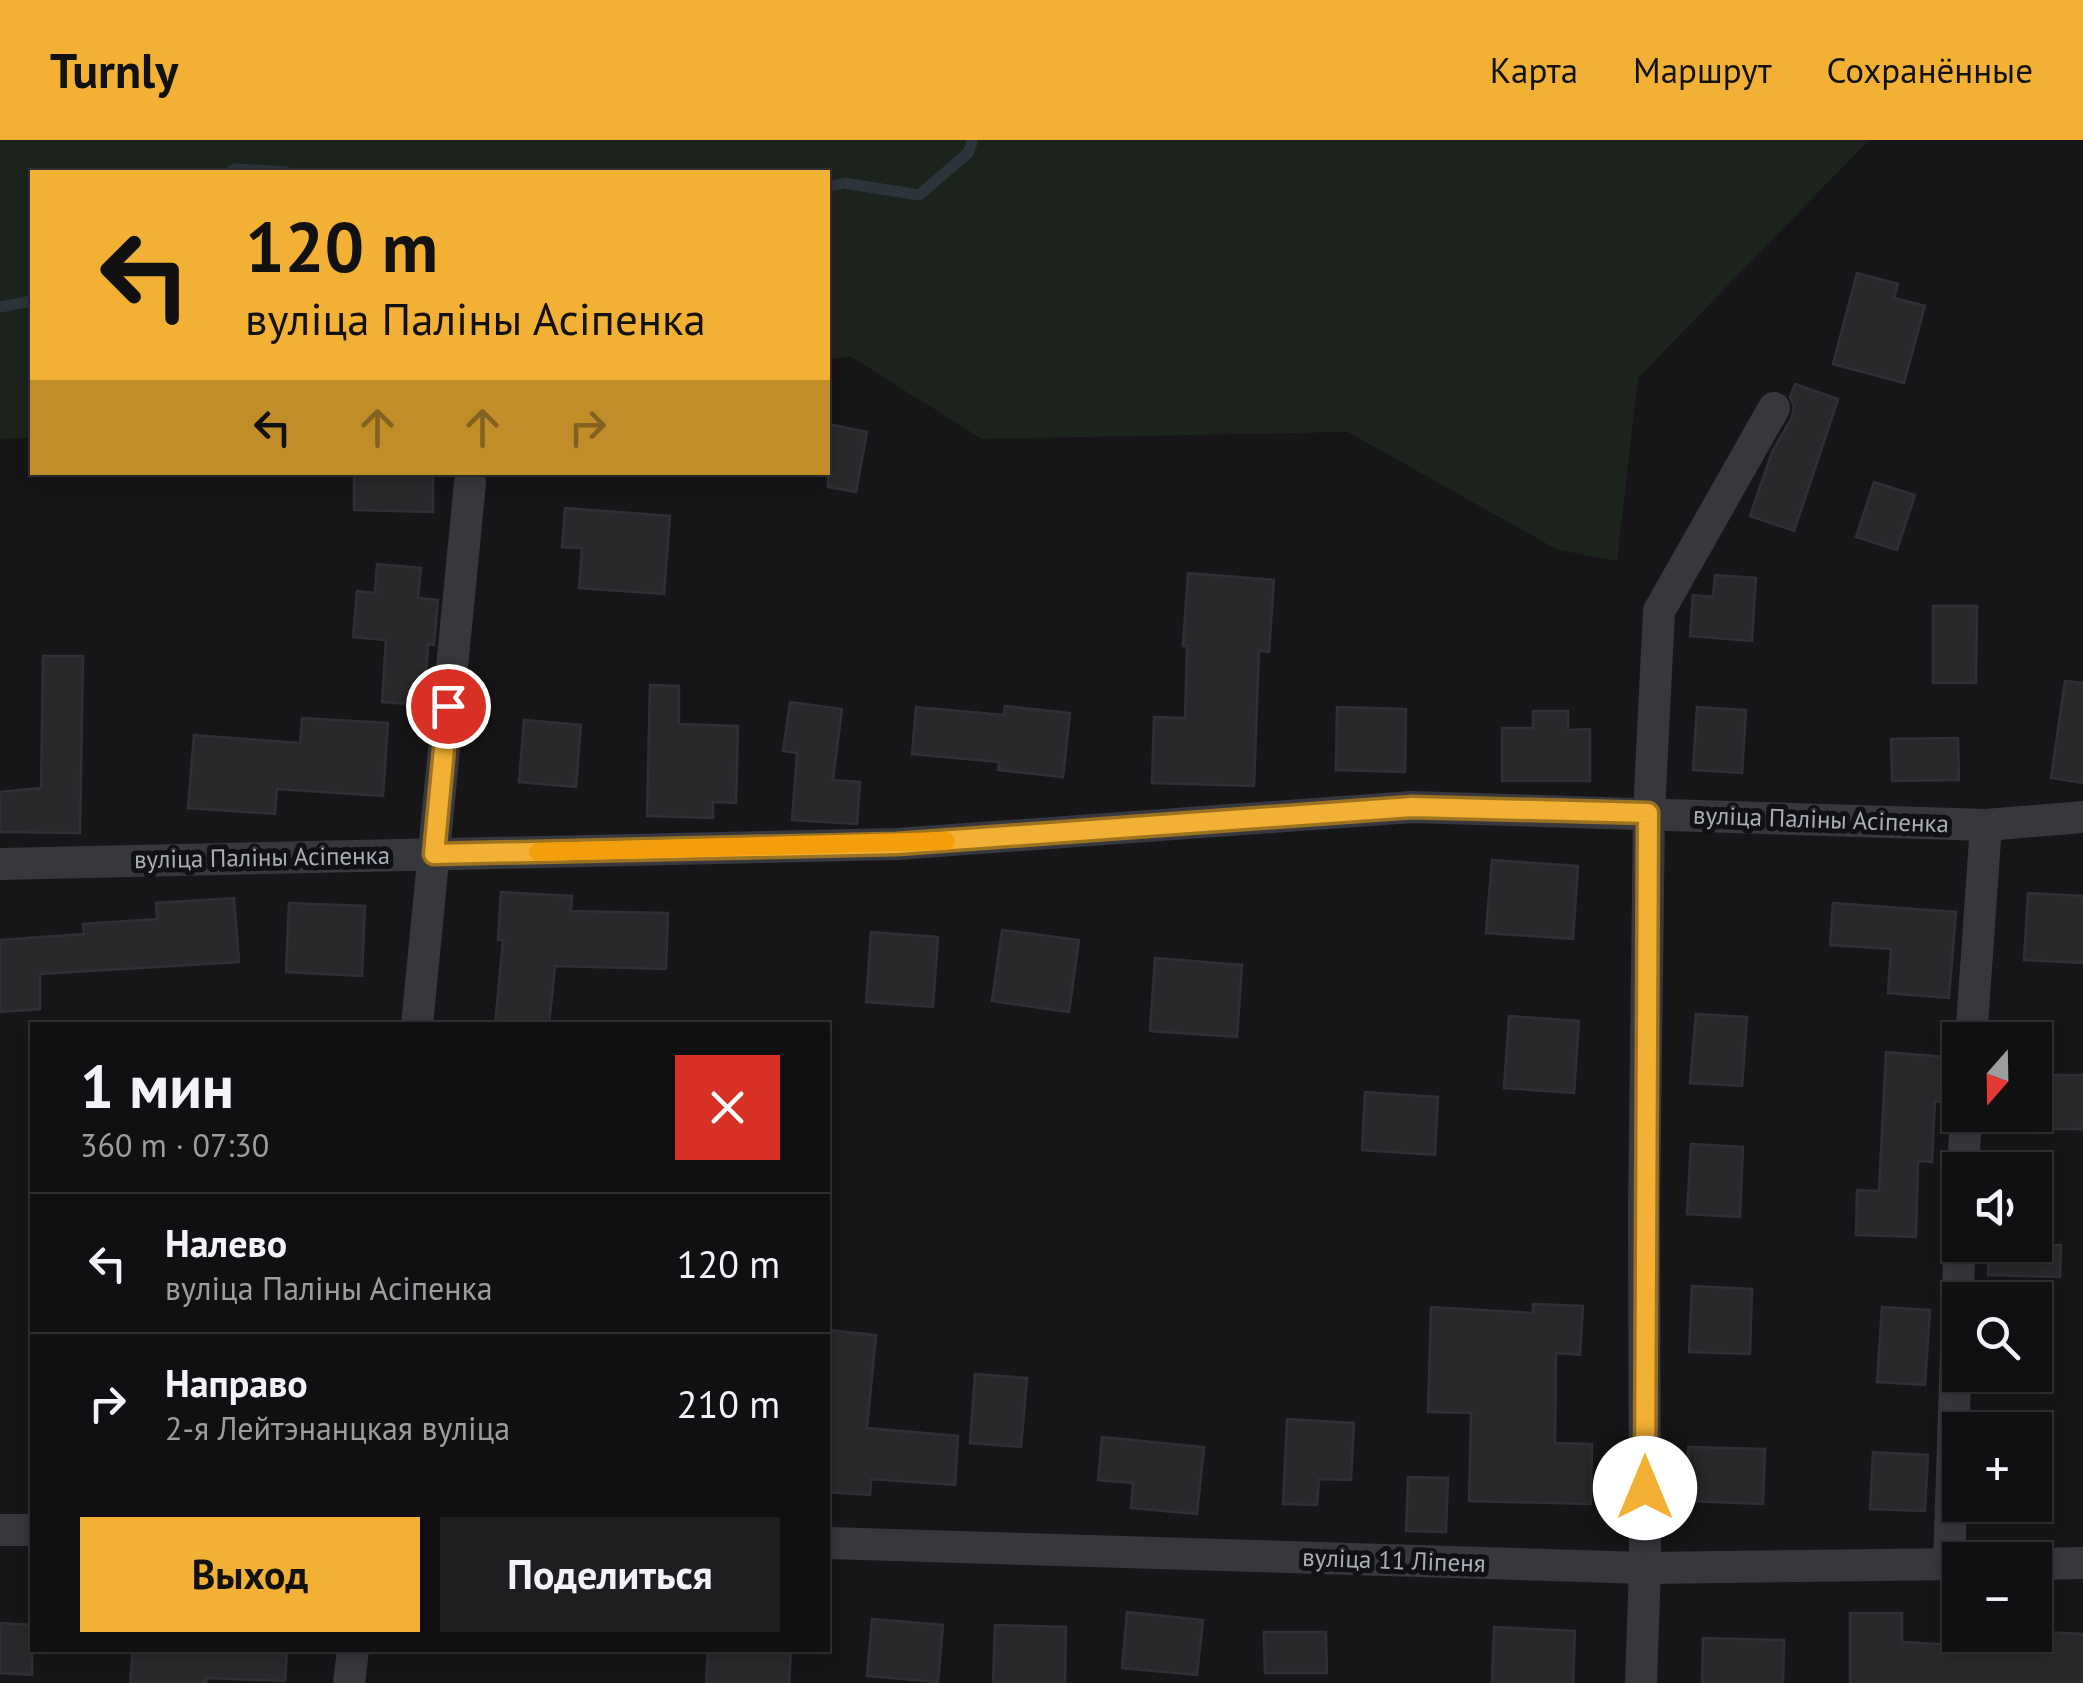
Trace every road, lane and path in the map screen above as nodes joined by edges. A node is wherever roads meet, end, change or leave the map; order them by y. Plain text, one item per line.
1 (1774, 408) dead end
2 (470, 482) dead end
3 (1648, 813) junction
4 (2083, 817) edge
5 (1986, 825) junction
6 (434, 854) junction
7 (0, 864) edge
8 (418, 1022) edge
9 (1972, 1022) edge
10 (1959, 1262) edge
11 (0, 1530) edge
12 (30, 1530) edge
13 (1954, 1542) edge
14 (830, 1543) edge
15 (2083, 1563) edge
16 (1942, 1564) edge
17 (2052, 1564) edge
18 (1645, 1568) junction
19 (353, 1652) edge
20 (349, 1683) edge
21 (1641, 1683) edge

1 - 3 street
2 - 6 street
3 - 5 street, вуліца Паліны Асіпенка
3 - 6 street, вуліца Паліны Асіпенка
3 - 18 street
4 - 5 street, вуліца Паліны Асіпенка
5 - 9 street
6 - 7 street, вуліца Паліны Асіпенка
6 - 8 street
10 - 13 street
11 - 12 street
14 - 18 street, вуліца 11 Ліпеня
15 - 17 street
16 - 18 street, вуліца 11 Ліпеня
18 - 21 street
19 - 20 street

